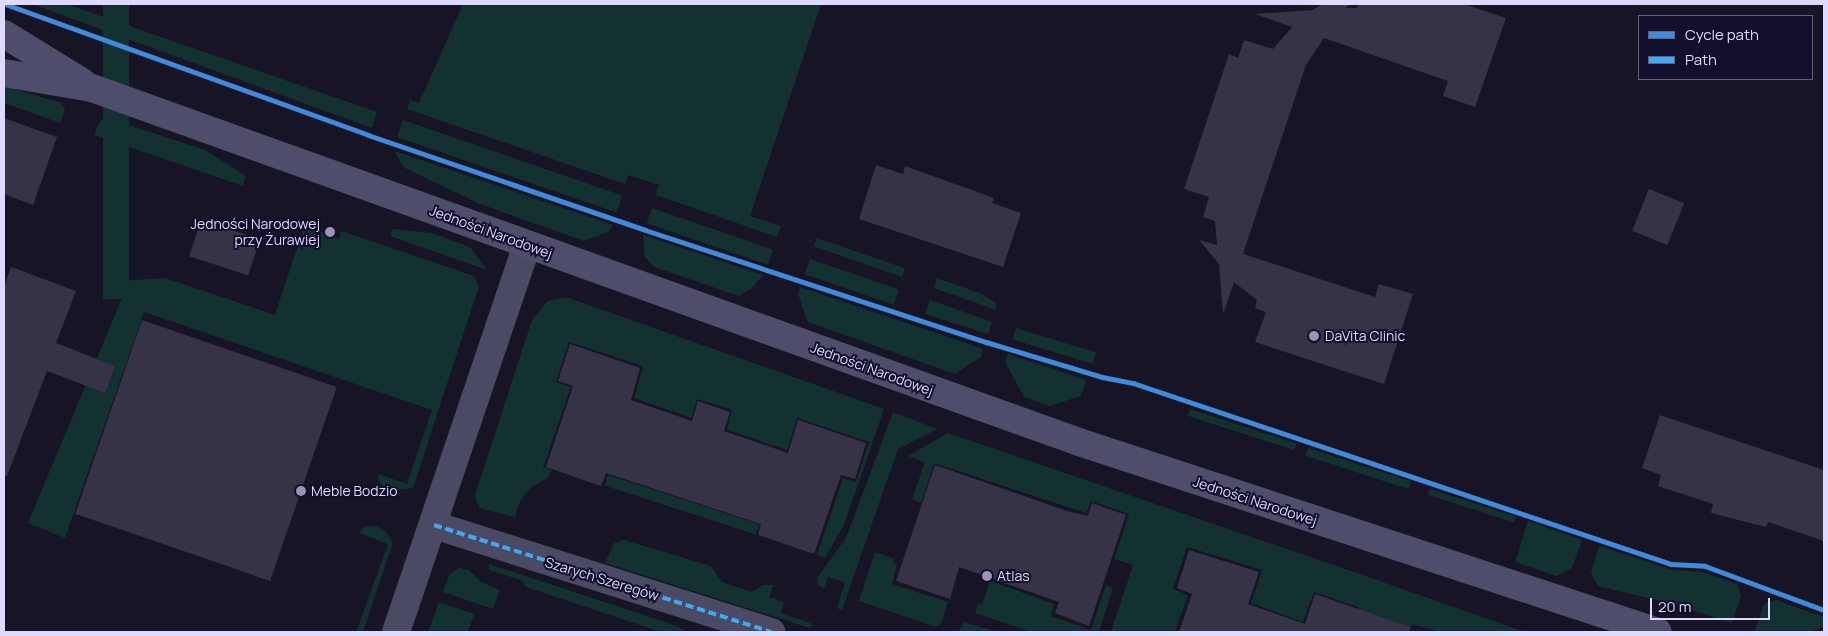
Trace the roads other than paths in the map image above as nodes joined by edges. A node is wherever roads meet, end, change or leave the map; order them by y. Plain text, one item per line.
1 (4, 34) edge
2 (4, 73) edge
3 (92, 88) junction
4 (527, 245) junction
5 (434, 525) junction
6 (396, 632) edge
7 (771, 632) edge
8 (1658, 632) edge

1 - 3 street, Jedności Narodowej
2 - 3 street, Jedności Narodowej
3 - 4 street, Jedności Narodowej
4 - 5 street
4 - 8 street, Jedności Narodowej
5 - 6 street
5 - 7 street, Szarych Szeregów

